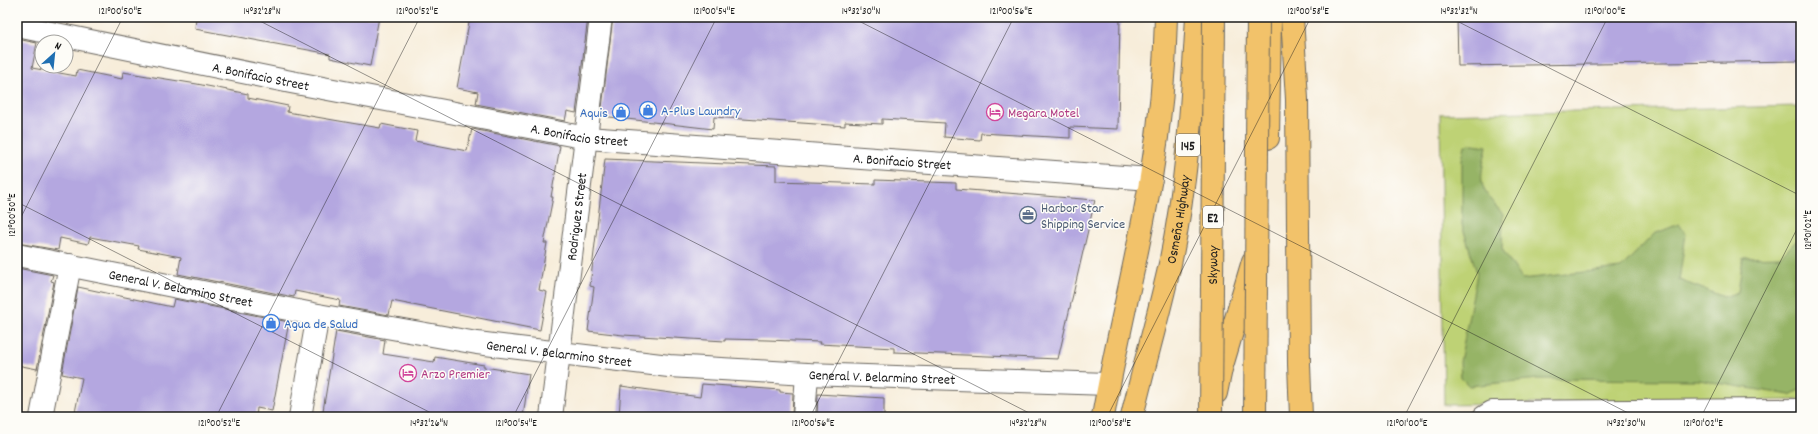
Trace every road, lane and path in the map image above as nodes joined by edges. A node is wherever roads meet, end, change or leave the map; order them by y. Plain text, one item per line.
1 (601, 17) edge
2 (1166, 17) edge
3 (1197, 17) edge
4 (1214, 17) edge
5 (1258, 17) edge
6 (1270, 17) edge
7 (1292, 17) edge
8 (17, 26) edge
9 (587, 138) junction
10 (1151, 179) junction
11 (1265, 222) junction
12 (17, 255) edge
13 (70, 265) junction
14 (318, 315) junction
15 (559, 353) junction
16 (807, 374) junction
17 (1108, 384) junction
18 (1801, 410) edge
19 (41, 417) edge
20 (300, 417) edge
21 (551, 417) edge
22 (804, 417) edge
23 (1102, 417) edge
24 (1132, 417) edge
25 (1211, 417) edge
26 (1255, 417) edge
27 (1265, 417) edge
28 (1301, 417) edge
29 (1484, 417) edge

1 - 9 street, Rodriguez Street
2 - 10 main road
3 - 24 main road, Osmeña Highway / 145
4 - 25 main road, Skyway / E2, bridge
5 - 26 main road, bridge
6 - 11 main road
7 - 28 main road
8 - 9 street, A. Bonifacio Street
9 - 10 street, A. Bonifacio Street
9 - 15 street, Rodriguez Street
10 - 17 main road
11 - 25 main road
11 - 27 main road
12 - 13 street, General V. Belarmino Street
13 - 14 street, General V. Belarmino Street
13 - 19 street
14 - 15 street, General V. Belarmino Street
14 - 20 street
15 - 16 street, General V. Belarmino Street
15 - 21 street, Rodriguez Street
16 - 17 street, General V. Belarmino Street
16 - 22 street
17 - 23 main road
18 - 29 street

